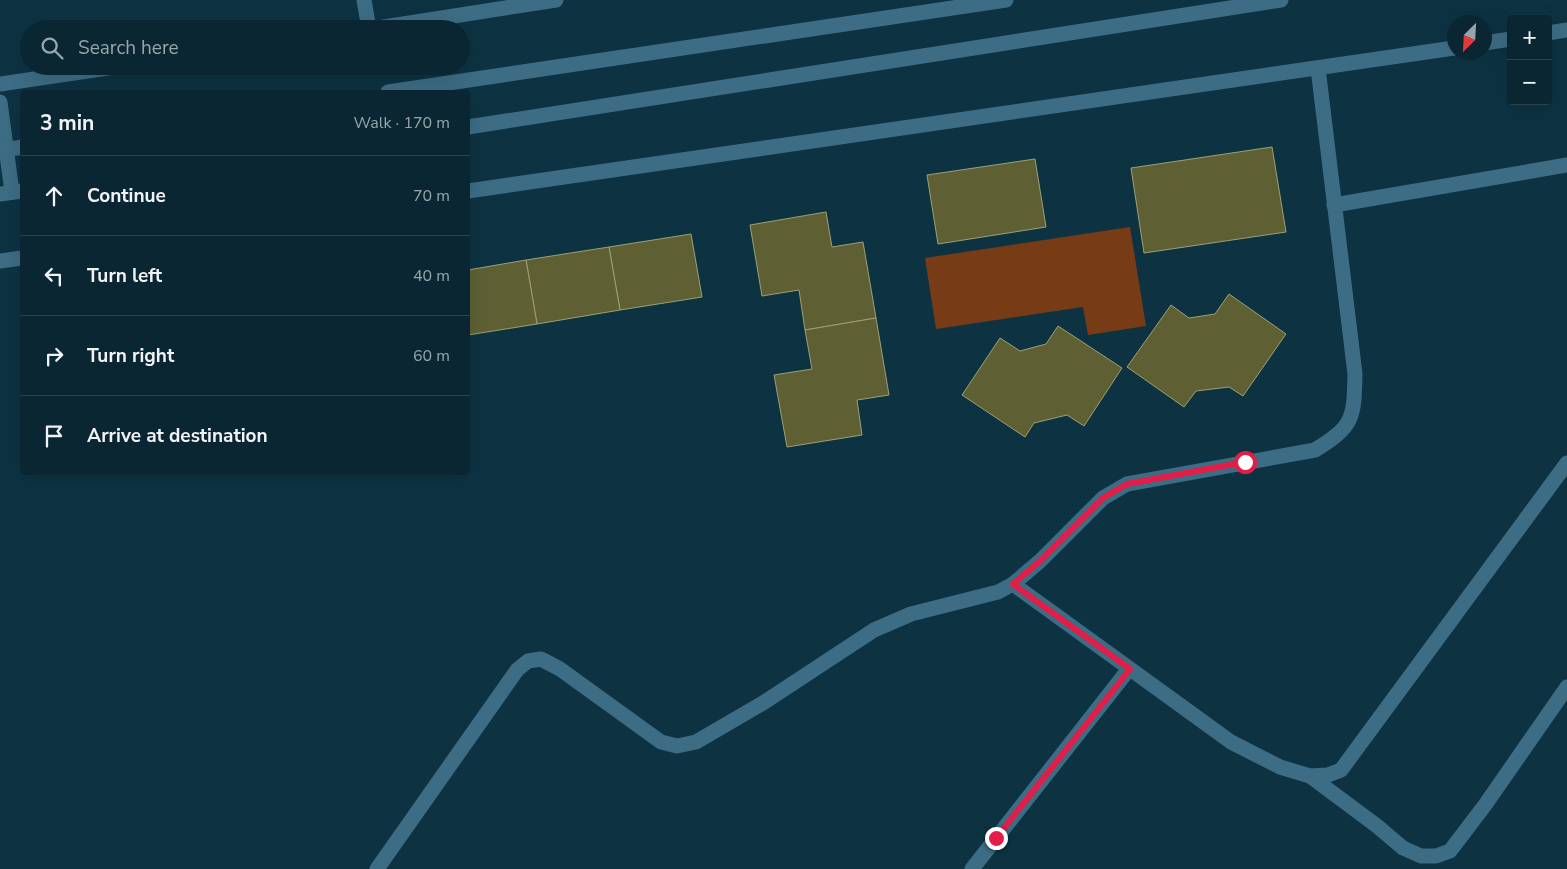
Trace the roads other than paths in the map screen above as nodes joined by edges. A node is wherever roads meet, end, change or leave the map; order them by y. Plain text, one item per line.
1 (364, 0) edge
2 (556, 0) edge
3 (1006, 0) edge
4 (1281, 0) edge
5 (368, 20) edge
6 (428, 20) edge
7 (1567, 30) edge
8 (1552, 32) edge
9 (1507, 40) edge
10 (1492, 42) edge
11 (1447, 49) edge
12 (1318, 68) junction
13 (60, 75) edge
14 (0, 84) edge
15 (401, 90) edge
16 (0, 102) edge
17 (470, 127) edge
18 (20, 148) edge
19 (3, 150) edge
20 (1567, 165) edge
21 (11, 192) edge
22 (470, 192) edge
23 (1334, 205) junction
24 (20, 258) edge
25 (0, 261) edge
26 (1567, 462) edge
27 (1013, 584) junction
28 (1130, 669) junction
29 (1567, 687) edge
30 (1310, 776) junction
31 (377, 869) edge
32 (972, 869) edge

1 - 5 street
2 - 6 street
3 - 15 street
4 - 17 street
7 - 8 street
9 - 10 street
11 - 12 street
12 - 22 street
12 - 23 street
13 - 14 street
16 - 19 street
18 - 19 street
19 - 21 street
20 - 23 street
23 - 27 street
24 - 25 street
26 - 30 street
27 - 28 street
27 - 31 street
28 - 30 street
28 - 32 street
29 - 30 street

